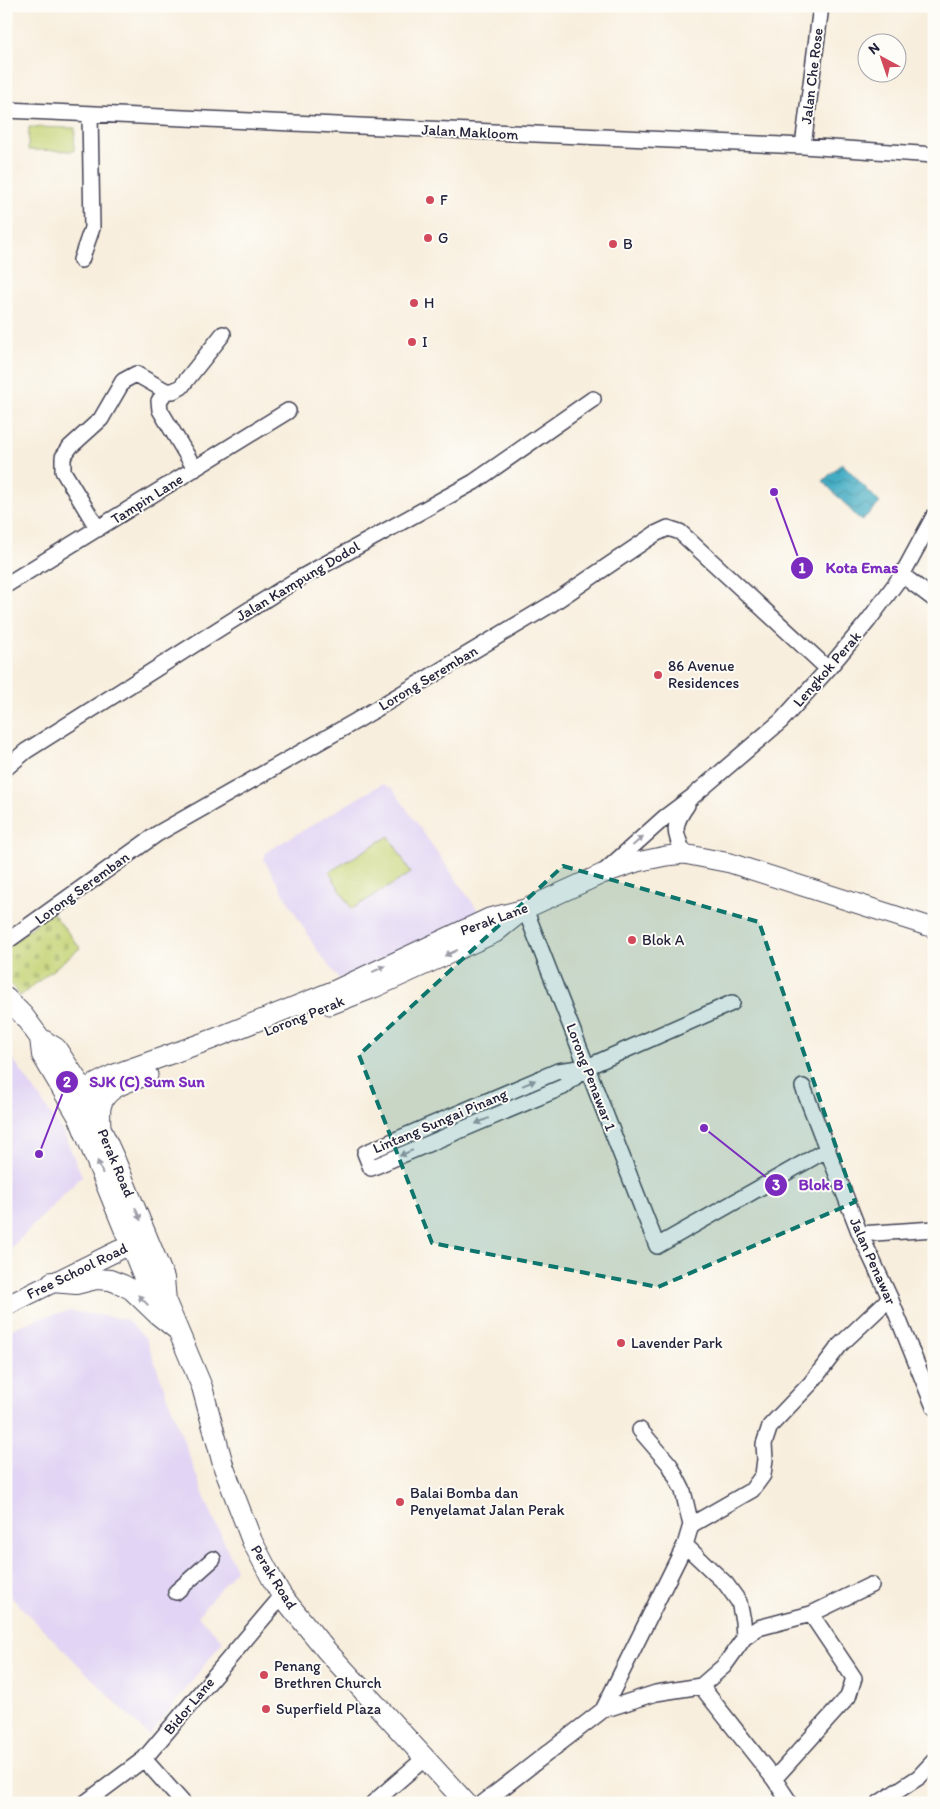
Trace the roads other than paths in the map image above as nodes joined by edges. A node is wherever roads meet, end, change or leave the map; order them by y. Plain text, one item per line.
1 (821, 6) edge
2 (6, 110) edge
3 (90, 114) junction
4 (803, 146) junction
5 (934, 155) edge
6 (81, 260) dead end
7 (223, 334) dead end
8 (166, 391) junction
9 (593, 399) dead end
10 (288, 411) dead end
11 (195, 469) junction
12 (934, 516) edge
13 (98, 529) junction
14 (902, 575) junction
15 (6, 586) edge
16 (934, 599) edge
17 (828, 669) junction
18 (6, 768) edge
19 (692, 797) junction
20 (684, 854) junction
21 (602, 874) junction
22 (525, 909) junction
23 (934, 928) edge
24 (6, 942) edge
25 (6, 998) edge
26 (732, 1003) dead end
27 (587, 1068) junction
28 (803, 1087) dead end
29 (75, 1093) junction
30 (101, 1128) junction
31 (828, 1149) junction
32 (934, 1229) edge
33 (860, 1234) junction
34 (140, 1242) junction
35 (52, 1282) junction
36 (890, 1298) junction
37 (6, 1306) edge
38 (180, 1332) junction
39 (934, 1407) edge
40 (640, 1430) dead end
41 (691, 1525) junction
42 (685, 1544) junction
43 (213, 1559) dead end
44 (871, 1585) dead end
45 (176, 1592) dead end
46 (282, 1596) junction
47 (812, 1614) junction
48 (744, 1638) junction
49 (701, 1686) junction
50 (603, 1710) junction
51 (425, 1758) junction
52 (144, 1759) junction
53 (934, 1761) edge
54 (774, 1779) junction
55 (85, 1803) edge
56 (183, 1803) edge
57 (373, 1803) edge
58 (466, 1803) edge
59 (483, 1803) edge
60 (790, 1803) edge
61 (879, 1803) edge

1 - 4 street, Jalan Che Rose
2 - 3 street, Jalan Makloom
3 - 4 street, Jalan Makloom
3 - 6 street
4 - 5 street, Jalan Makloom
7 - 8 street
8 - 11 street
8 - 13 street
9 - 18 street, Jalan Kampung Dodol
10 - 11 street, Tampin Lane
11 - 13 street, Tampin Lane
12 - 14 street, Lengkok Perak
13 - 15 street, Tampin Lane
14 - 16 street
14 - 17 street, Lengkok Perak
17 - 19 street, Lengkok Perak
17 - 24 street, Lorong Seremban
19 - 20 street, Lengkok Perak
21 -> 19 street, Lengkok Perak
20 - 21 street, Perak Lane
20 - 23 street, Perak Lane
21 - 22 street, Perak Lane
22 - 27 street, Lorong Penawar 1
29 -> 22 street, Perak Lane
22 -> 30 street, Lorong Perak
25 - 29 main road, Perak Road
26 - 27 street, Lintang Sungai Pinang
27 -> 27 street, Lintang Sungai Pinang
27 - 31 street, Lorong Penawar 1
28 - 31 street, Jalan Penawar
29 - 30 main road, Perak Road
34 -> 29 main road, Perak Road
30 -> 34 main road, Perak Road
31 - 33 street, Jalan Penawar
32 - 33 street
33 - 36 street, Jalan Penawar
34 - 35 street, Free School Road
34 - 38 main road, Perak Road
35 - 37 street, Free School Road
38 -> 35 main road
36 - 39 street, Jalan Penawar
36 - 41 street
38 - 46 main road, Perak Road
40 - 41 street
41 - 42 street
42 - 48 street
42 - 50 street
43 - 45 street
44 - 47 street
46 - 51 main road, Perak Road
46 - 52 street, Bidor Lane
47 - 48 street
47 - 54 street
48 - 49 street
49 - 50 street
49 - 54 street
50 - 59 street
51 - 57 street
51 - 58 main road, Perak Road
52 - 55 street, Bidor Lane
52 - 56 street
53 - 61 street
54 - 60 street

